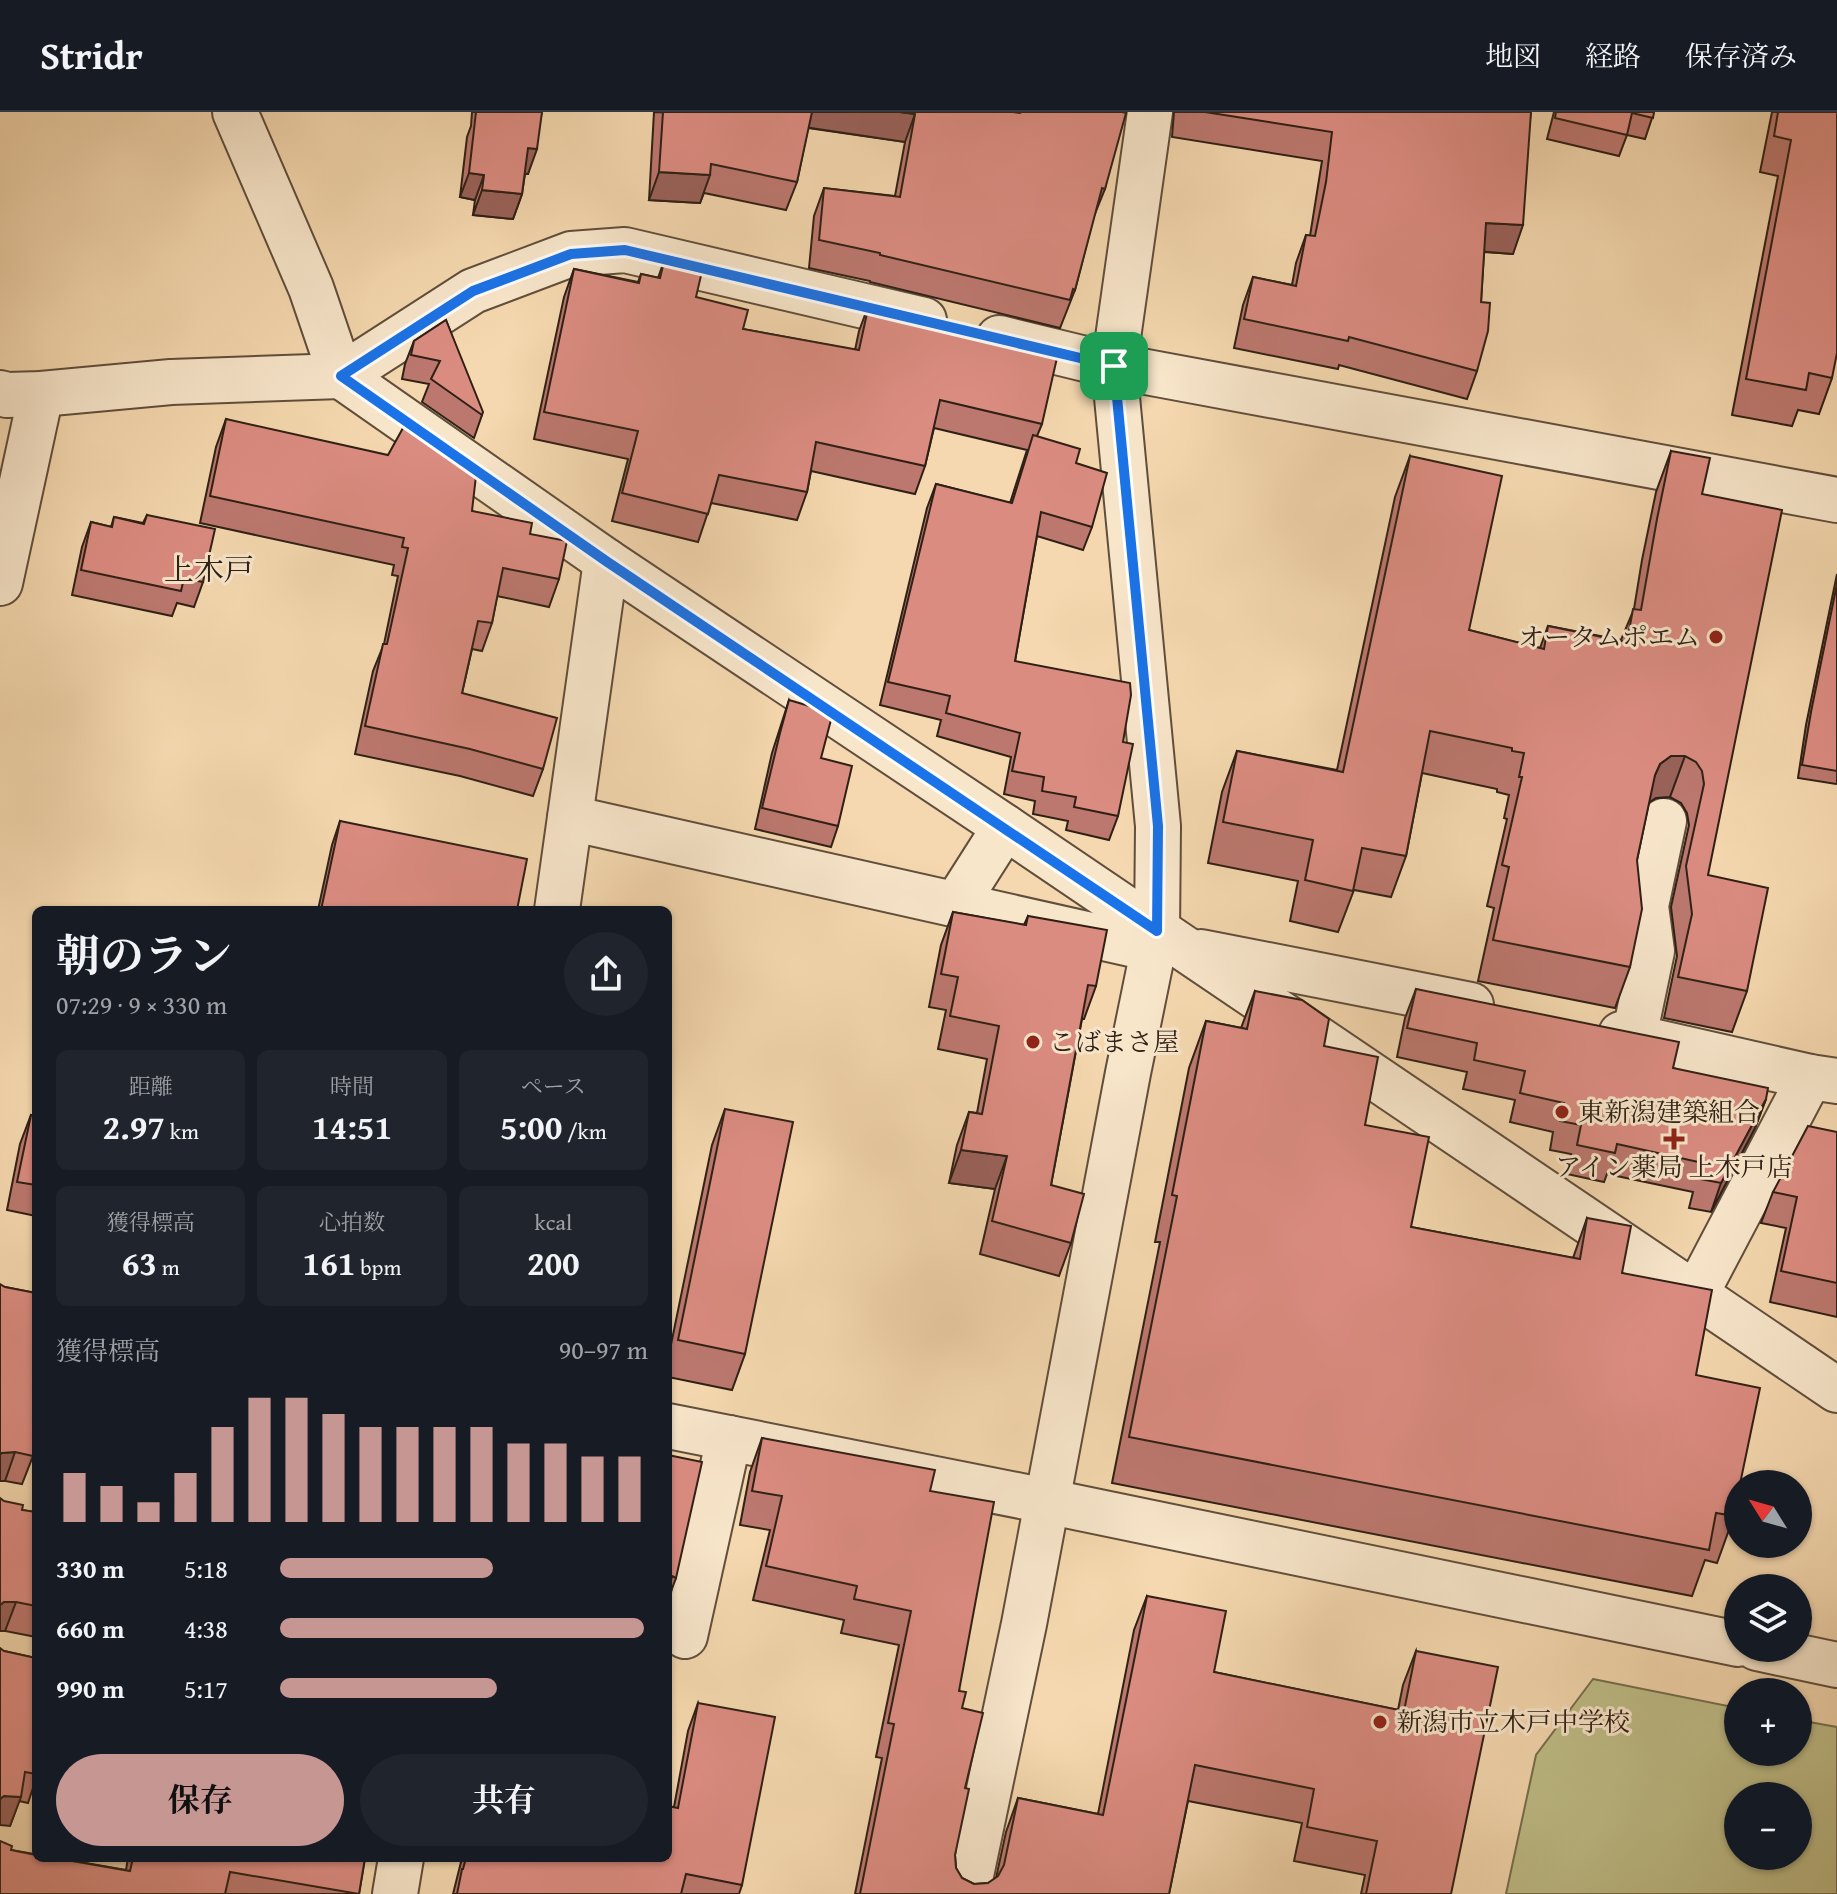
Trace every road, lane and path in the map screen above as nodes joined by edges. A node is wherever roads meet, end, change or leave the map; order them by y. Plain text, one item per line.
1 (235, 112) edge
2 (1150, 112) edge
3 (1114, 366) junction
4 (341, 376) junction
5 (21, 393) edge
6 (1837, 500) edge
7 (606, 561) junction
8 (0, 583) edge
9 (570, 818) junction
10 (1664, 821) dead end
11 (1005, 827) junction
12 (956, 904) junction
13 (558, 906) edge
14 (1164, 943) junction
15 (1509, 1012) edge
16 (1587, 1028) edge
17 (1634, 1037) junction
18 (1824, 1079) edge
19 (1696, 1294) junction
20 (1837, 1390) edge
21 (672, 1427) edge
22 (729, 1438) junction
23 (1046, 1501) junction
24 (685, 1636) dead end
25 (1724, 1641) edge
26 (1812, 1660) edge
27 (1837, 1665) edge
28 (400, 1862) edge
29 (395, 1894) edge
30 (967, 1894) edge

1 - 4 street
2 - 3 street
3 - 4 street
3 - 6 street
3 - 14 street
4 - 5 street
4 - 7 street
5 - 8 street
7 - 9 street
7 - 11 street
9 - 12 street
9 - 13 street
10 - 17 street
11 - 12 street
11 - 14 street
12 - 14 street
14 - 15 street
14 - 19 street
14 - 23 street
16 - 17 street
17 - 18 street
18 - 19 street
19 - 20 street
21 - 22 street
22 - 23 street
22 - 24 street
23 - 25 street
23 - 30 street
26 - 27 street
28 - 29 street

